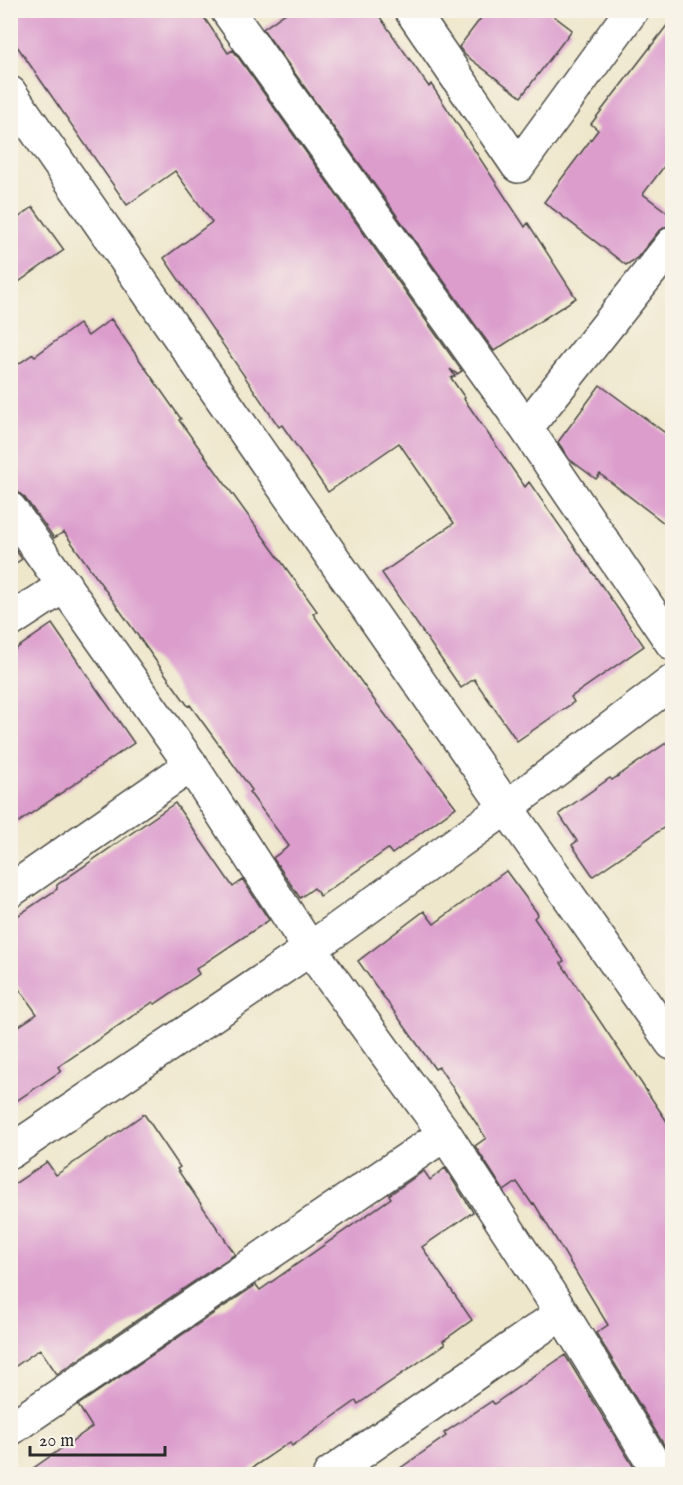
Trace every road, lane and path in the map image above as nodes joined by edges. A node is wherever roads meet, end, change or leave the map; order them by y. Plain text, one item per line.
1 (227, 10) edge
2 (411, 10) edge
3 (632, 10) edge
4 (10, 93) edge
5 (672, 244) edge
6 (526, 428) junction
7 (10, 509) edge
8 (65, 585) junction
9 (10, 621) edge
10 (672, 643) edge
11 (672, 682) edge
12 (191, 765) junction
13 (507, 807) junction
14 (10, 891) edge
15 (310, 949) junction
16 (672, 1042) edge
17 (445, 1134) junction
18 (10, 1152) edge
19 (562, 1313) junction
20 (10, 1429) edge
21 (330, 1474) edge
22 (660, 1474) edge

1 - 6 street
2 - 3 street
4 - 13 street
5 - 6 street
6 - 10 street
7 - 8 street
8 - 9 street
8 - 12 street
11 - 13 street
12 - 14 street
12 - 15 street
13 - 15 street
13 - 16 street
15 - 17 street
15 - 18 street
17 - 19 street
17 - 20 street
19 - 21 street
19 - 22 street

